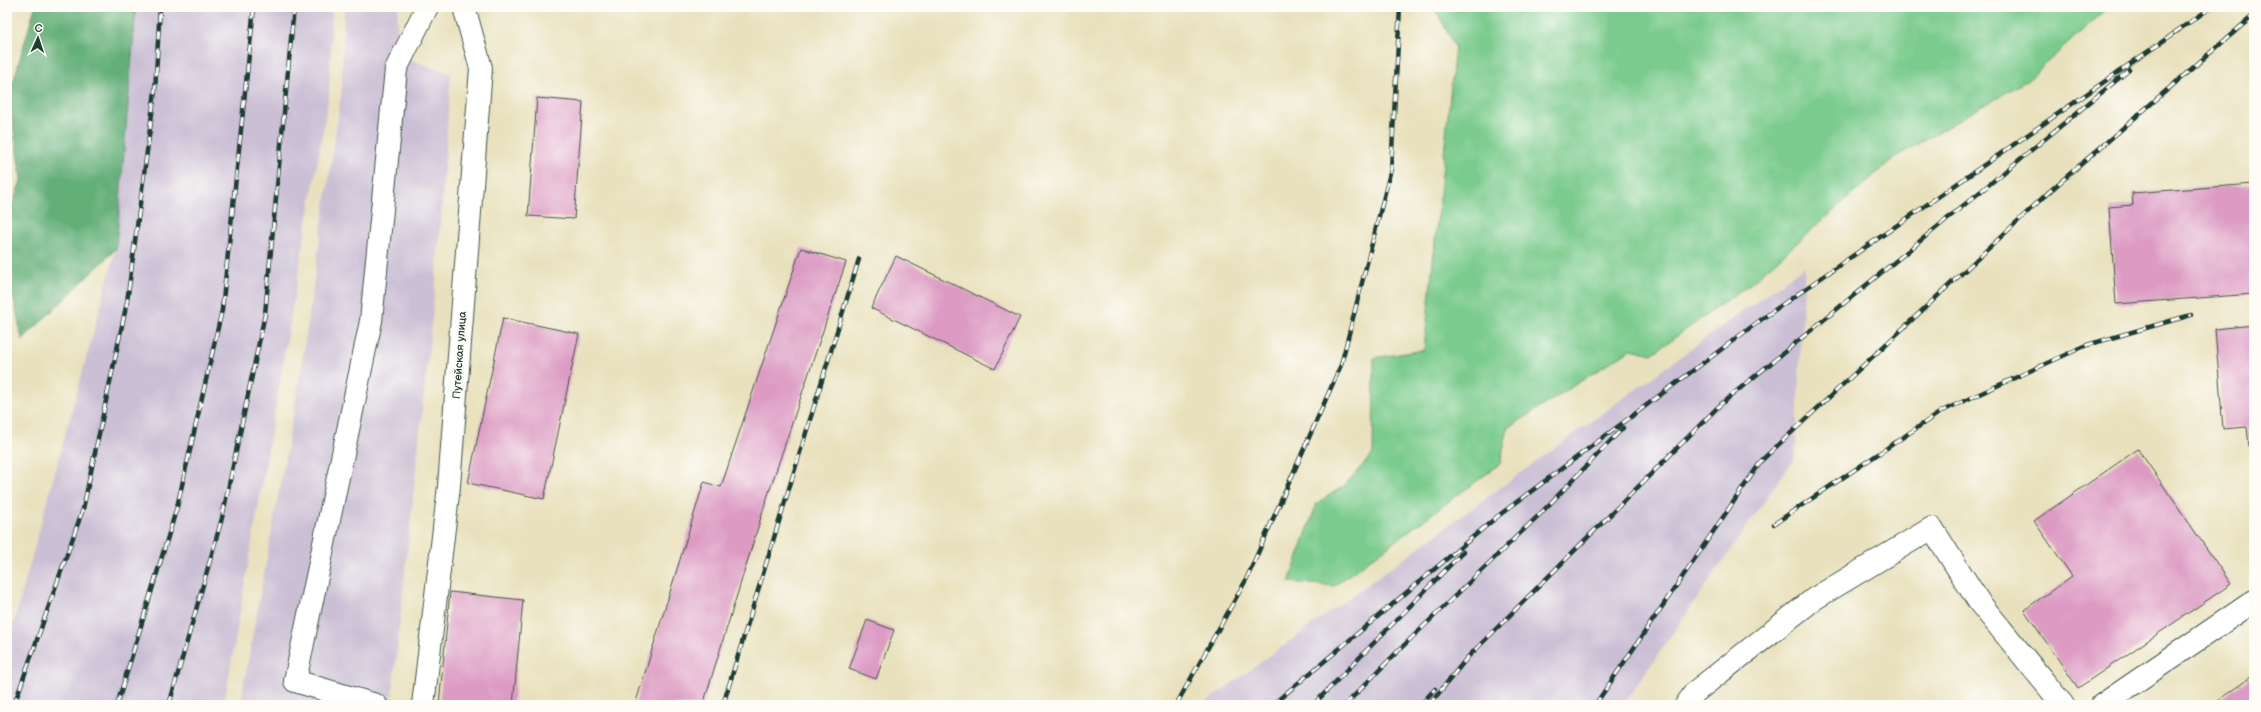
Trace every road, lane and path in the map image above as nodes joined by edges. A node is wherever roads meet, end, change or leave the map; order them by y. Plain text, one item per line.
1 (427, 7) edge
2 (464, 7) edge
3 (2254, 601) edge
4 (376, 705) edge
5 (424, 705) edge
6 (1686, 705) edge
7 (2064, 705) edge
8 (2102, 705) edge

1 - 4 street
2 - 5 street, Путейская улица
3 - 8 street
6 - 7 street

